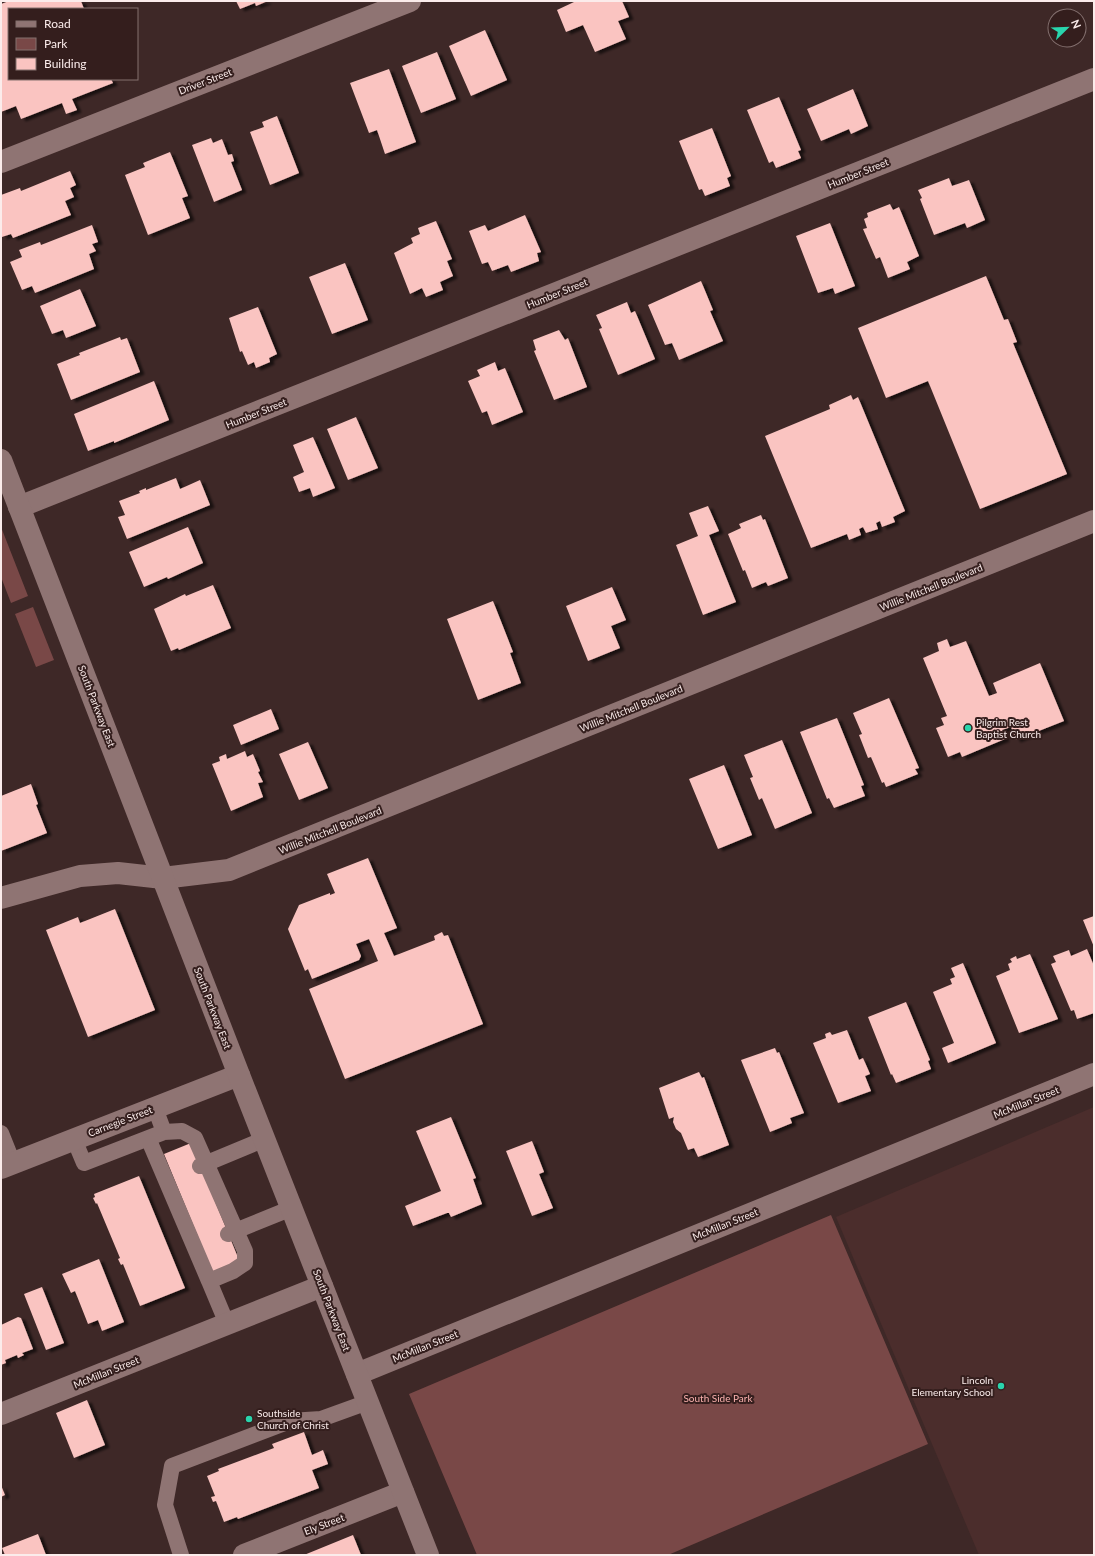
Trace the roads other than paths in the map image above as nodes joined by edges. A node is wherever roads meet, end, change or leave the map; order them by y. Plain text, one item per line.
1 (410, 1) edge
2 (1094, 79) edge
3 (1, 162) edge
4 (1, 460) edge
5 (19, 507) junction
6 (1094, 521) edge
7 (163, 878) junction
8 (1, 898) edge
9 (1094, 1074) edge
10 (239, 1075) junction
11 (155, 1108) junction
12 (164, 1132) junction
13 (1, 1133) edge
14 (148, 1138) junction
15 (74, 1139) junction
16 (265, 1139) junction
17 (7, 1165) edge
18 (203, 1165) junction
19 (292, 1208) junction
20 (232, 1232) junction
21 (209, 1281) junction
22 (322, 1286) junction
23 (227, 1324) junction
24 (357, 1374) junction
25 (368, 1402) junction
26 (1, 1414) edge
27 (403, 1492) junction
28 (181, 1555) edge
29 (244, 1555) edge
30 (428, 1555) edge

1 - 3 street, Driver Street
2 - 5 street, Humber Street
4 - 5 street, South Parkway East
5 - 7 street, South Parkway East
6 - 7 street, Willie Mitchell Boulevard
7 - 8 street, Willie Mitchell Boulevard
7 - 10 street, South Parkway East
9 - 24 street, McMillan Street
10 - 11 street, Carnegie Street
10 - 16 street, South Parkway East
11 - 12 lane
11 - 15 street, Carnegie Street
12 - 14 lane
12 - 18 lane
13 - 17 lane
14 - 15 lane
14 - 21 lane
15 - 17 street, Carnegie Street
16 - 18 lane
16 - 19 street, South Parkway East
18 - 20 lane
19 - 20 lane
19 - 22 street, South Parkway East
20 - 21 lane
21 - 23 lane
22 - 23 street, McMillan Street
22 - 24 street, South Parkway East
23 - 26 street, McMillan Street
24 - 25 street, South Parkway East
25 - 27 street, South Parkway East
25 - 28 lane
27 - 29 street, Ely Street
27 - 30 street, South Parkway East

